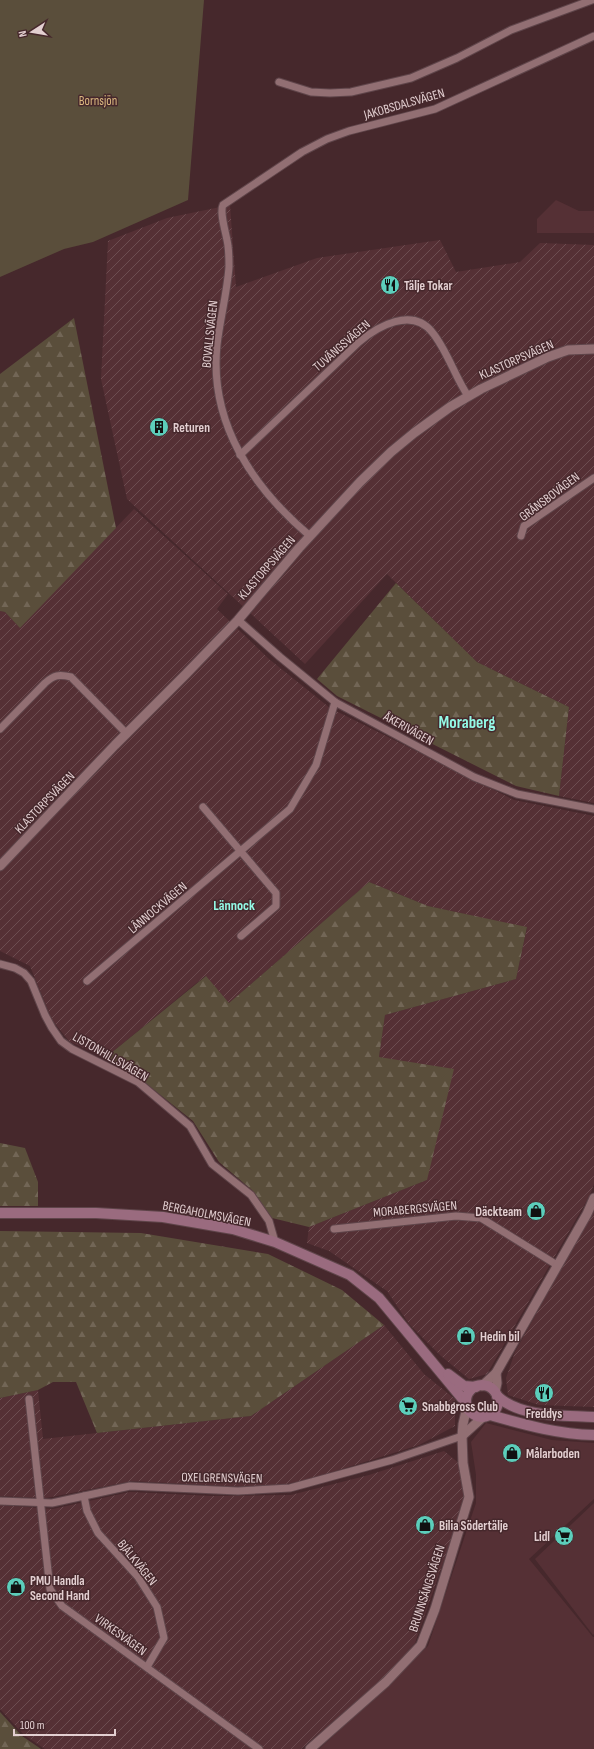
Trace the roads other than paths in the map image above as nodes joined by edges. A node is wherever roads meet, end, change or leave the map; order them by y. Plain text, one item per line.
1 (592, 0) edge
2 (594, 36) edge
3 (279, 82) dead end
4 (225, 202) joint
5 (594, 349) edge
6 (468, 396) junction
7 (240, 455) junction
8 (594, 478) edge
9 (310, 536) junction
10 (521, 536) dead end
11 (238, 620) junction
12 (335, 702) junction
13 (0, 729) edge
14 (127, 734) junction
15 (203, 807) dead end
16 (594, 809) edge
17 (241, 851) junction
18 (0, 866) edge
19 (241, 936) dead end
20 (0, 964) edge
21 (88, 980) dead end
22 (594, 1198) edge
23 (0, 1213) edge
24 (334, 1229) dead end
25 (275, 1242) junction
26 (558, 1265) junction
27 (436, 1364) junction
28 (496, 1373) junction
29 (480, 1386) junction
30 (496, 1394) junction
31 (29, 1399) dead end
32 (467, 1405) junction
33 (486, 1416) junction
34 (594, 1417) edge
35 (594, 1435) edge
36 (462, 1436) junction
37 (84, 1496) junction
38 (0, 1501) edge
39 (41, 1502) junction
40 (147, 1667) junction
41 (259, 1749) edge
42 (310, 1749) edge

1 - 3 street
2 - 4 street, JAKOBSDALSVÄGEN
4 - 7 street, BOVALLSVÄGEN
5 - 6 street, KLASTORPSVÄGEN
6 - 7 street, TUVÄNGSVÄGEN
6 - 9 street, KLASTORPSVÄGEN
7 - 9 street, BOVALLSVÄGEN
8 - 10 street, GRÄNSBOVÄGEN
9 - 11 street, KLASTORPSVÄGEN
11 - 12 street, ÅKERIVÄGEN
11 - 14 street, KLASTORPSVÄGEN
12 - 16 street, ÅKERIVÄGEN
12 - 17 street, LÄNNOCKVÄGEN
13 - 14 street
14 - 18 street, KLASTORPSVÄGEN
15 - 17 street
17 - 19 street
17 - 21 street, LÄNNOCKVÄGEN
20 - 25 street, LISTONHILLSVÄGEN
22 - 26 street
23 - 25 main road, BERGAHOLMSVÄGEN
24 - 26 street, MORABERGSVÄGEN
25 - 27 main road, BERGAHOLMSVÄGEN
26 - 28 street
27 - 29 main road, BERGAHOLMSVÄGEN
27 - 32 main road, BERGAHOLMSVÄGEN
28 - 29 street
28 - 30 street
29 - 30 main road
29 - 32 main road
30 - 33 main road
30 - 34 main road
31 - 39 street, VIRKESVÄGEN
32 - 33 main road
32 - 36 street, BRUNNSÄNGSVÄGEN
33 - 35 main road
33 - 36 street
36 - 37 street, OXELGRENSVÄGEN
36 - 42 street, BRUNNSÄNGSVÄGEN
37 - 39 street, OXELGRENSVÄGEN
37 - 40 street, BJÄLKVÄGEN
38 - 39 street, OXELGRENSVÄGEN
39 - 40 street, VIRKESVÄGEN
40 - 41 street, VIRKESVÄGEN

